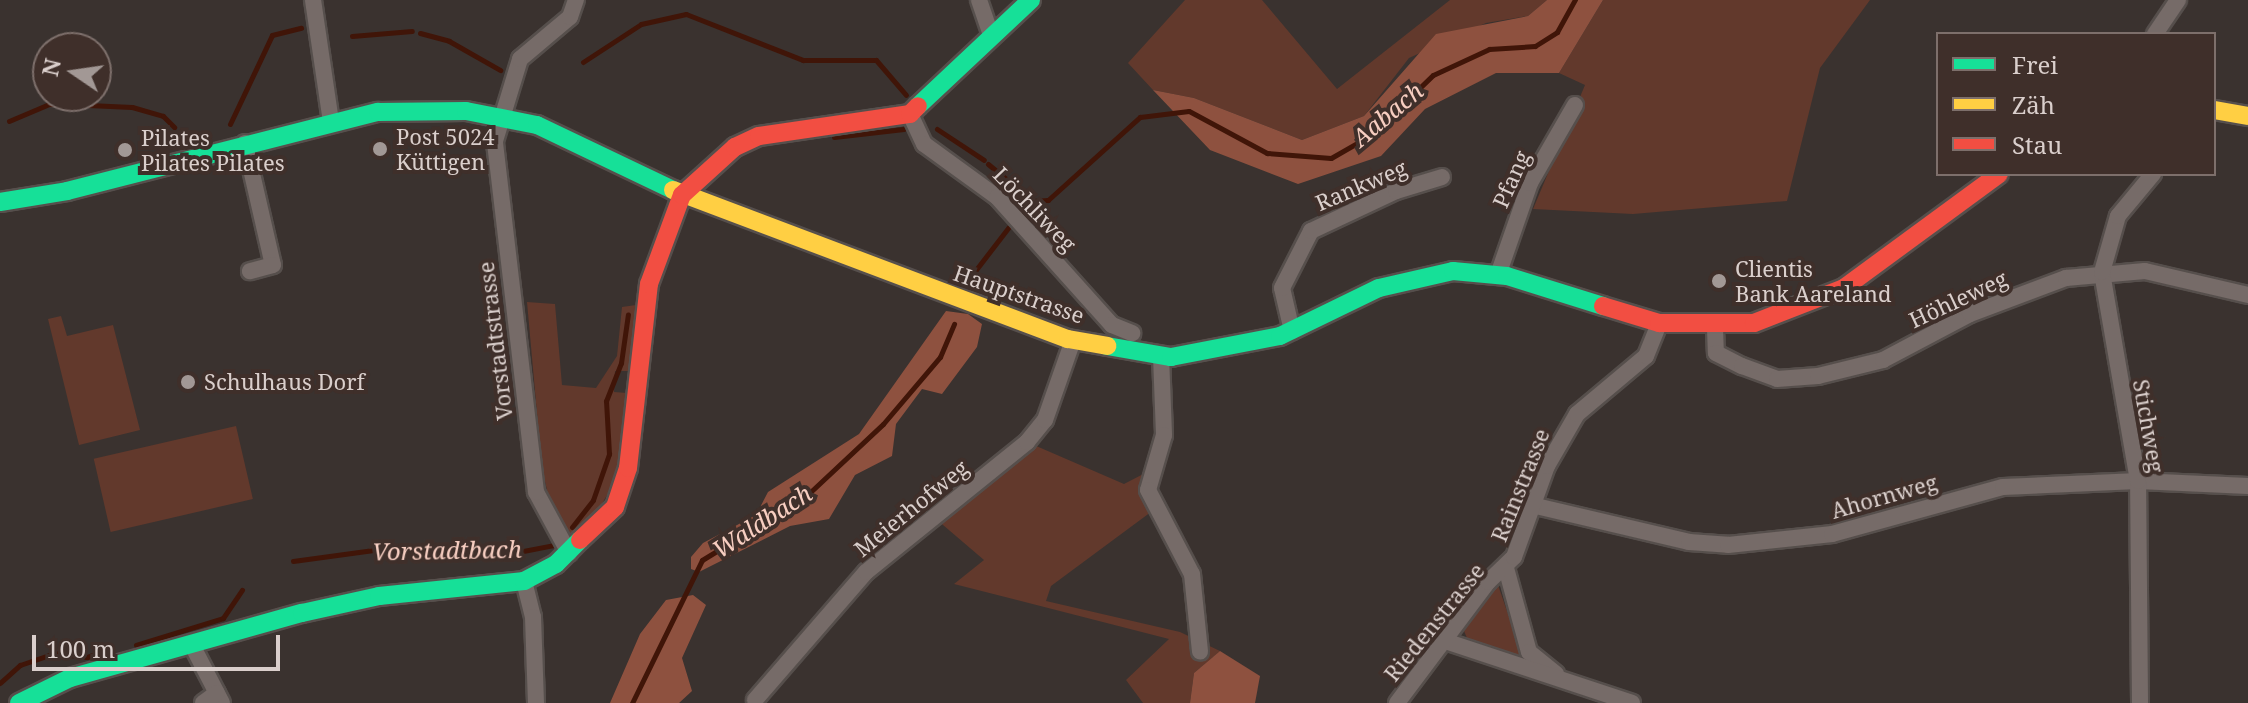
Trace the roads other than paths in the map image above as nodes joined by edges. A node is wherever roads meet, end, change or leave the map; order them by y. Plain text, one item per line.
1 (313, 0) edge
2 (576, 0) edge
3 (979, 0) edge
4 (1031, 0) edge
5 (2178, 0) edge
6 (2156, 32) edge
7 (991, 35) junction
8 (1575, 105) dead end
9 (2216, 110) edge
10 (910, 114) junction
11 (503, 116) junction
12 (2248, 116) edge
13 (331, 122) junction
14 (245, 143) junction
15 (1996, 176) edge
16 (2151, 176) edge
17 (1442, 177) dead end
18 (682, 195) junction
19 (0, 202) edge
20 (250, 271) dead end
21 (2102, 272) junction
22 (1498, 275) junction
23 (2248, 295) edge
24 (1659, 323) junction
25 (1715, 328) junction
26 (1292, 331) junction
27 (1132, 333) dead end
28 (1073, 340) junction
29 (1161, 356) junction
30 (2138, 481) junction
31 (2248, 486) edge
32 (1536, 506) junction
33 (569, 553) junction
34 (1506, 568) junction
35 (524, 581) junction
36 (1445, 641) junction
37 (193, 647) junction
38 (1200, 652) dead end
39 (1564, 679) junction
40 (214, 700) edge
41 (755, 700) dead end
42 (19, 703) edge
43 (536, 703) edge
44 (1397, 703) edge
45 (1632, 703) edge
46 (2140, 703) edge

1 - 13 street
2 - 11 street, Vorstadtstrasse
3 - 7 street
4 - 7 street
5 - 6 street
7 - 10 street
8 - 22 street, Pfang
9 - 12 street
10 - 18 street
10 - 27 street, Löchliweg
11 - 13 street, Hauptstrasse
11 - 18 street, Hauptstrasse
11 - 33 street, Vorstadtstrasse
13 - 14 street, Hauptstrasse
14 - 19 street, Hauptstrasse
14 - 20 street
15 - 25 street, Hauptstrasse
16 - 21 street, Stichweg
17 - 26 street, Rankweg
18 - 28 street, Hauptstrasse
18 - 33 street
21 - 23 street, Höhleweg
21 - 25 street, Höhleweg
21 - 30 street, Stichweg
22 - 24 street, Hauptstrasse
22 - 26 street, Hauptstrasse
24 - 25 street, Hauptstrasse
24 - 32 street, Rainstrasse
26 - 29 street, Hauptstrasse
28 - 29 street, Hauptstrasse
28 - 41 street, Meierhofweg
29 - 38 street
30 - 31 street, Ahornweg
30 - 32 street, Ahornweg
30 - 46 street, Stichweg
32 - 34 street, Rainstrasse
33 - 35 street
34 - 36 street, Riedenstrasse
34 - 39 street, Rainstrasse
35 - 37 street
35 - 43 street
36 - 39 street, Rainstrasse
36 - 44 street, Riedenstrasse
37 - 40 street
37 - 42 street
39 - 45 street, Rainstrasse

